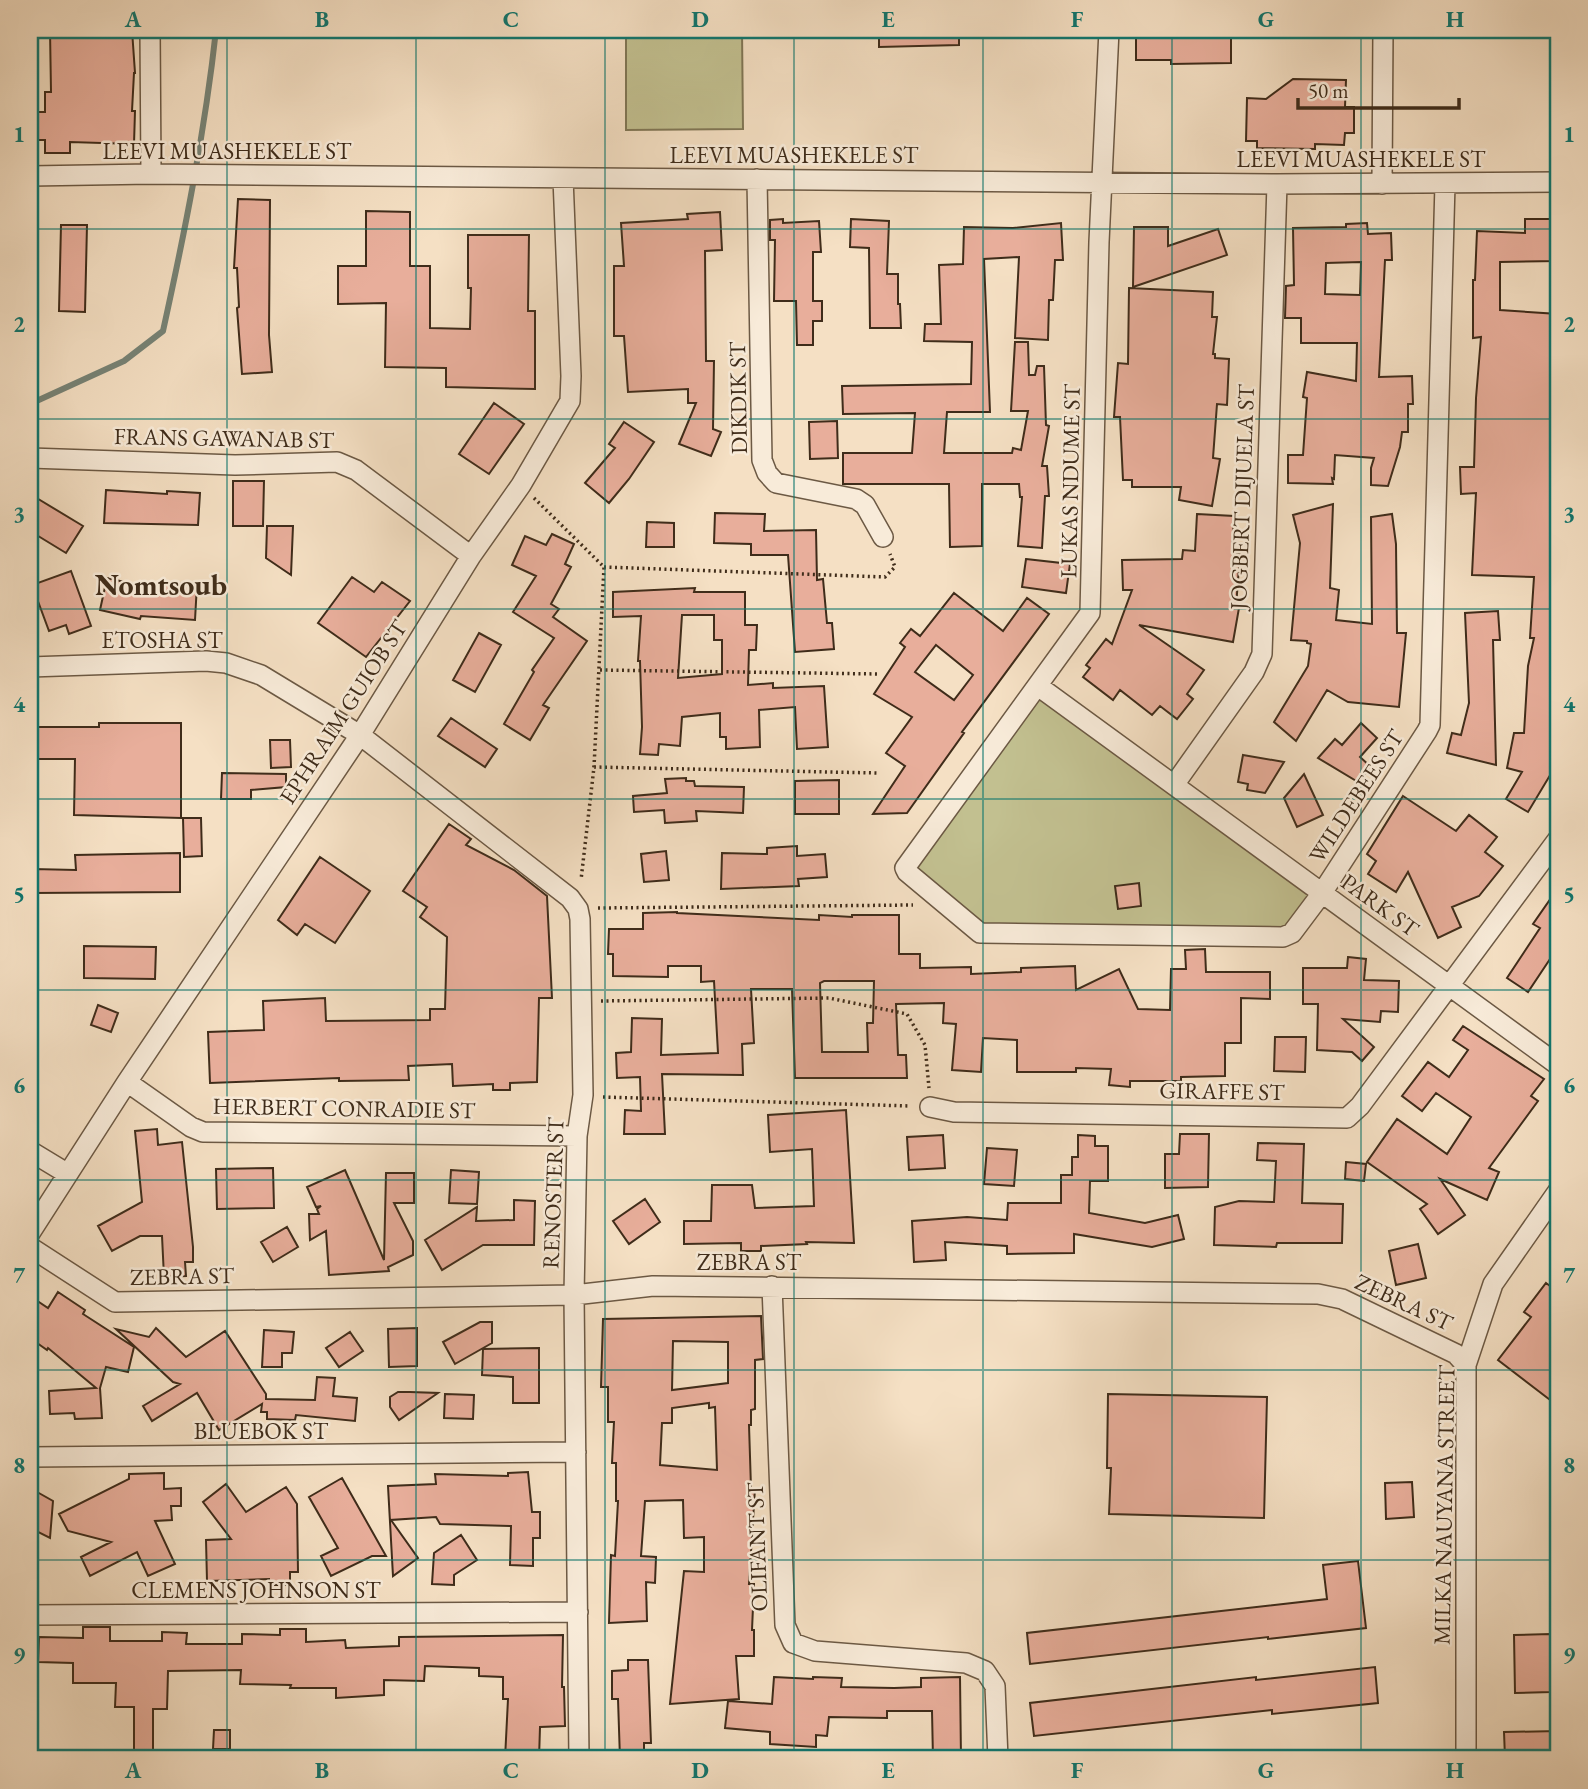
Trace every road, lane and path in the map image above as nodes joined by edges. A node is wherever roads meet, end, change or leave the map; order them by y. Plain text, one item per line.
1 (150, 30) edge
2 (1109, 30) edge
3 (1383, 30) edge
4 (151, 174) junction
5 (30, 176) edge
6 (564, 178) junction
7 (757, 179) junction
8 (1102, 182) junction
9 (1558, 182) edge
10 (1277, 184) junction
11 (1382, 184) junction
12 (1445, 184) junction
13 (30, 458) edge
14 (521, 485) junction
15 (883, 537) joint
16 (471, 556) junction
17 (604, 567) junction
18 (30, 667) edge
19 (600, 670) junction
20 (879, 674) dead end
21 (1038, 686) junction
22 (360, 735) junction
23 (594, 767) junction
24 (877, 773) dead end
25 (1174, 785) junction
26 (1558, 839) edge
27 (907, 873) joint
28 (1322, 893) junction
29 (946, 904) junction
30 (578, 909) junction
31 (1448, 985) junction
32 (581, 1001) junction
33 (1558, 1065) edge
34 (127, 1082) junction
35 (583, 1095) junction
36 (930, 1107) junction
37 (576, 1136) junction
38 (30, 1151) edge
39 (68, 1174) junction
40 (1558, 1191) edge
41 (30, 1233) edge
42 (30, 1247) edge
43 (772, 1286) junction
44 (574, 1295) junction
45 (1466, 1365) junction
46 (576, 1452) junction
47 (30, 1457) edge
48 (578, 1612) junction
49 (30, 1615) edge
50 (579, 1759) edge
51 (998, 1759) edge
52 (1466, 1759) edge

1 - 4 street
2 - 8 street, LUKAS NDUME ST
3 - 11 street
4 - 5 street, LEEVI MUASHEKELE ST
4 - 6 street, LEEVI MUASHEKELE ST
6 - 7 street, LEEVI MUASHEKELE ST
6 - 14 street, EPHRAIM GUIOB ST
7 - 8 street, LEEVI MUASHEKELE ST
7 - 15 street, DIKDIK ST
8 - 10 street, LEEVI MUASHEKELE ST
8 - 21 street, LUKAS NDUME ST
9 - 12 street, LEEVI MUASHEKELE ST
10 - 11 street, LEEVI MUASHEKELE ST
10 - 25 street, JOGBERT DIJUELA ST
11 - 12 street, LEEVI MUASHEKELE ST
12 - 28 street, WILDEBEES ST
13 - 16 street, FRANS GAWANAB ST
14 - 16 street, EPHRAIM GUIOB ST
14 - 17 path
15 - 17 path
16 - 22 street, EPHRAIM GUIOB ST
17 - 19 path
18 - 22 street, ETOSHA ST
19 - 20 path
19 - 23 path
21 - 25 street, PARK ST
21 - 27 street, LUKAS NDUME ST
22 - 30 street
22 - 34 street, EPHRAIM GUIOB ST
23 - 24 path
23 - 30 path
25 - 28 street, PARK ST
26 - 31 street
27 - 29 street, WILDEBEES ST
28 - 29 street, WILDEBEES ST
28 - 31 street, PARK ST
29 - 30 path
30 - 32 street, RENOSTER ST
31 - 33 street, PARK ST
31 - 36 street, GIRAFFE ST
32 - 35 street, RENOSTER ST
32 - 36 path
34 - 37 street, HERBERT CONRADIE ST
34 - 39 street, EPHRAIM GUIOB ST
35 - 36 path
35 - 37 street, RENOSTER ST
37 - 44 street, RENOSTER ST
38 - 39 street
39 - 41 street, EPHRAIM GUIOB ST
40 - 45 street, MILKA NAUYANA STREET
42 - 44 street, ZEBRA ST
43 - 44 street, ZEBRA ST
43 - 45 street, ZEBRA ST
43 - 51 street, OLIFANT ST
44 - 46 street, RENOSTER ST
45 - 52 street, MILKA NAUYANA STREET
46 - 47 street, BLUEBOK ST
46 - 48 street, RENOSTER ST
48 - 49 street, CLEMENS JOHNSON ST
48 - 50 street, RENOSTER ST

